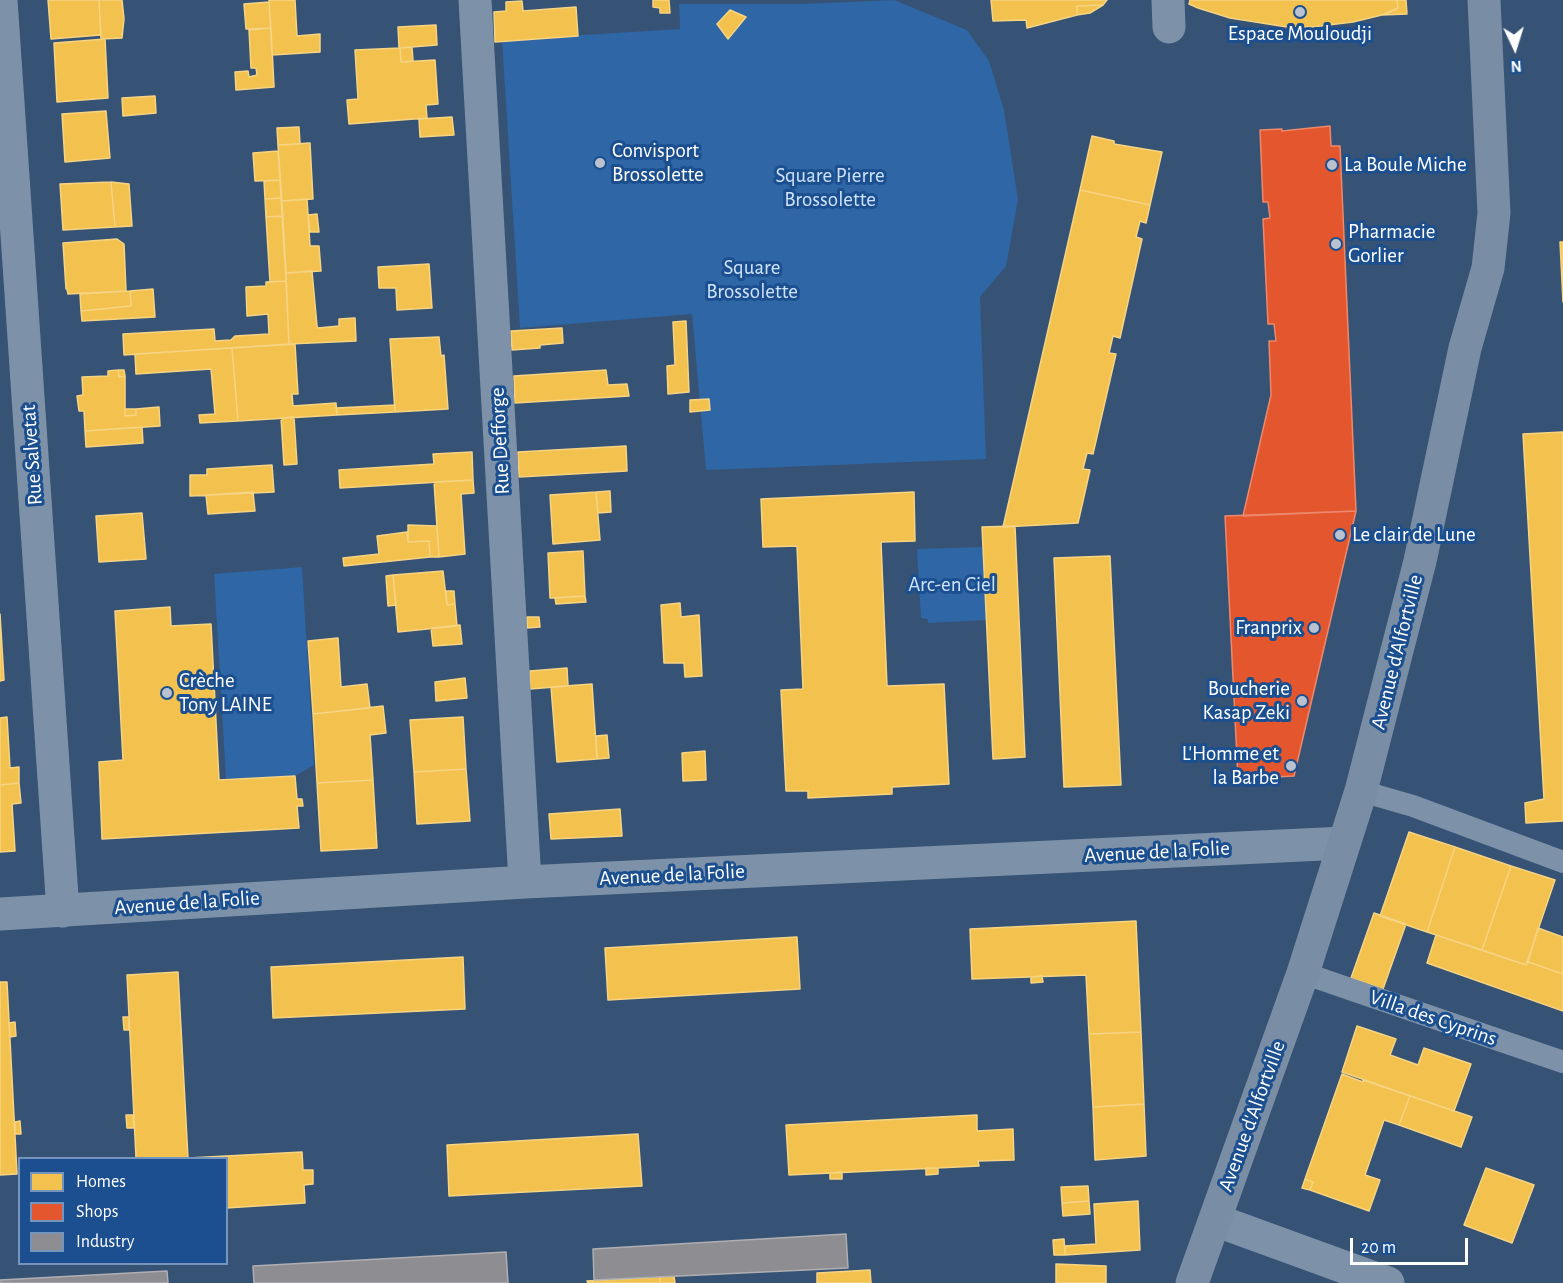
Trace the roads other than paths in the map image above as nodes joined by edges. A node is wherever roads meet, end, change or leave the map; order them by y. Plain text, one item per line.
1 (0, 0) edge
2 (474, 0) edge
3 (1484, 0) edge
4 (1361, 791) junction
5 (1344, 843) junction
6 (1563, 861) edge
7 (525, 882) junction
8 (63, 910) junction
9 (0, 914) edge
10 (1303, 973) junction
11 (1563, 1062) edge
12 (1215, 1220) junction
13 (1192, 1283) edge
14 (1388, 1283) edge

1 - 8 street, Rue Salvetat
2 - 7 street, Rue Defforge
3 - 4 main road, Avenue d'Alfortville
4 - 5 main road, Avenue d'Alfortville
4 - 6 lane
5 - 7 street, Avenue de la Folie
5 - 10 main road, Avenue d'Alfortville
7 - 8 street, Avenue de la Folie
8 - 9 street, Avenue de la Folie
10 - 11 lane, Villa des Cyprins
10 - 12 main road, Avenue d'Alfortville
12 - 13 main road, Avenue d'Alfortville
12 - 14 street

